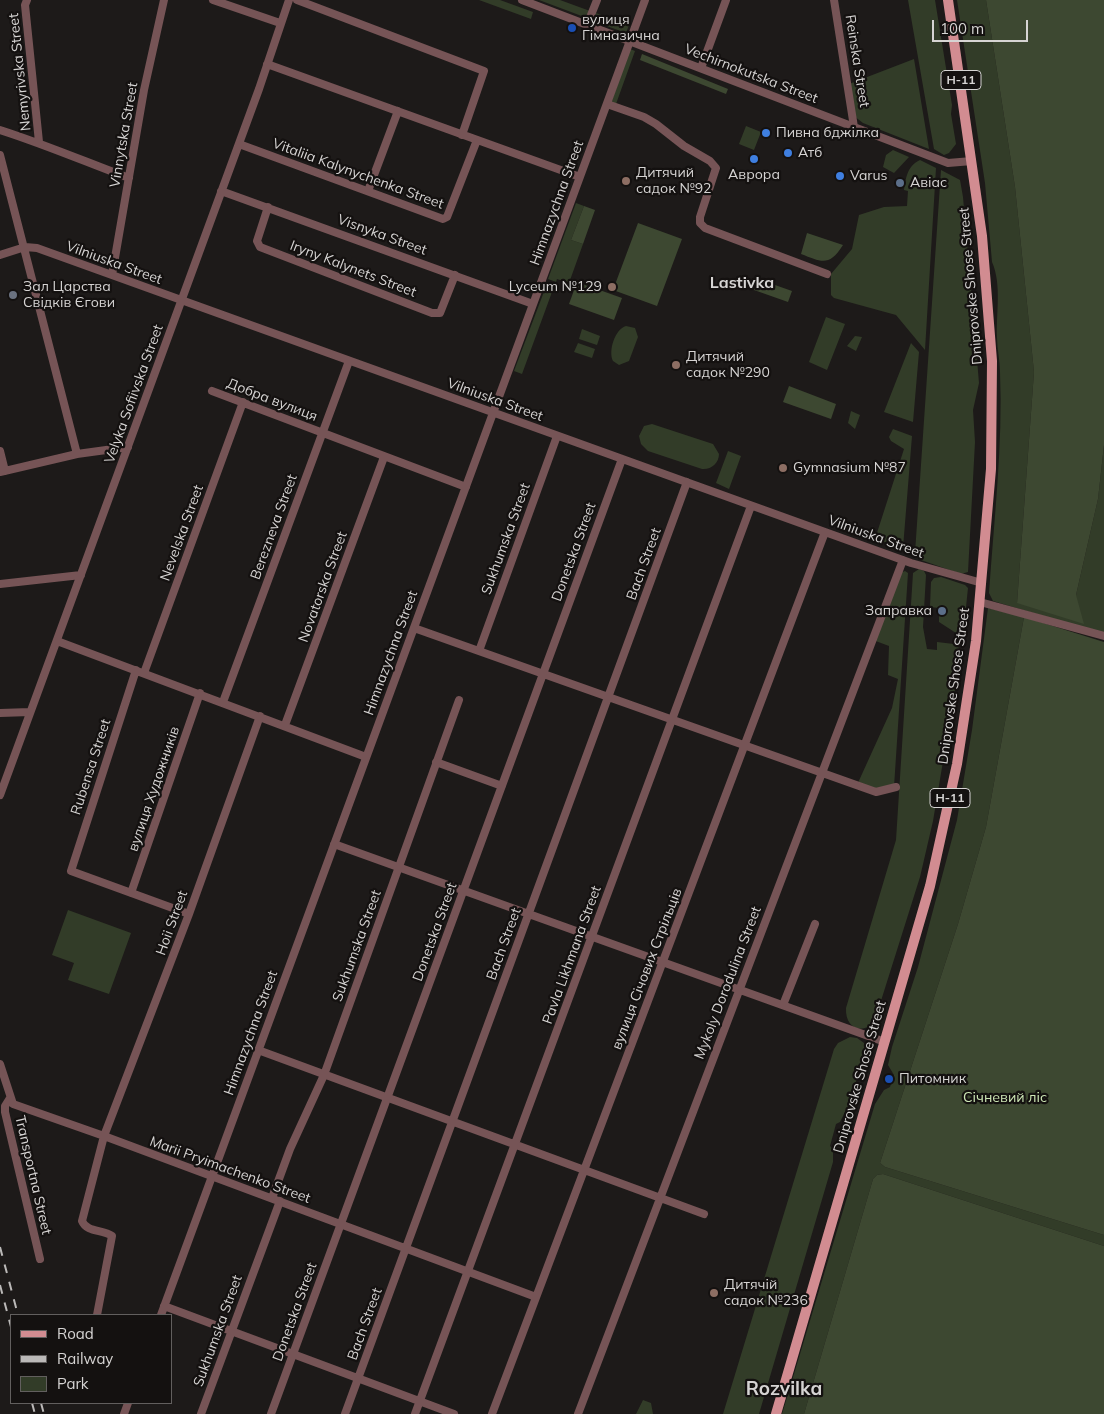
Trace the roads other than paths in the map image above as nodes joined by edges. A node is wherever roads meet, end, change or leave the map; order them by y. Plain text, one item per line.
1 (27, 0) edge
2 (164, 0) edge
3 (213, 0) edge
4 (289, 0) edge
5 (297, 0) edge
6 (522, 0) edge
7 (597, 0) edge
8 (645, 0) edge
9 (726, 0) edge
10 (834, 0) edge
11 (948, 0) edge
12 (280, 23) junction
13 (587, 25) junction
14 (630, 41) junction
15 (268, 64) junction
16 (701, 68) junction
17 (607, 104) junction
18 (398, 111) junction
19 (854, 127) junction
20 (0, 130) edge
21 (462, 134) junction
22 (477, 140) junction
23 (40, 142) junction
24 (239, 144) junction
25 (0, 156) edge
26 (972, 161) junction
27 (580, 177) junction
28 (129, 178) junction
29 (222, 191) junction
30 (368, 192) junction
31 (268, 207) junction
32 (25, 247) junction
33 (0, 255) edge
34 (827, 274) dead end
35 (112, 275) junction
36 (455, 276) junction
37 (181, 300) junction
38 (533, 304) junction
39 (349, 361) junction
40 (212, 391) dead end
41 (243, 402) junction
42 (493, 413) junction
43 (322, 433) junction
44 (558, 436) junction
45 (128, 447) junction
46 (0, 451) edge
47 (77, 454) junction
48 (384, 457) junction
49 (622, 459) junction
50 (3, 471) edge
51 (687, 482) junction
52 (466, 487) junction
53 (751, 506) junction
54 (824, 532) junction
55 (903, 560) junction
56 (81, 575) junction
57 (982, 583) junction
58 (0, 584) edge
59 (980, 602) junction
60 (414, 628) junction
61 (1104, 636) edge
62 (57, 640) junction
63 (478, 651) junction
64 (140, 671) junction
65 (543, 674) junction
66 (200, 693) junction
67 (608, 697) junction
68 (460, 700) dead end
69 (223, 702) junction
70 (0, 712) edge
71 (30, 712) junction
72 (260, 716) junction
73 (672, 719) junction
74 (285, 725) junction
75 (744, 745) junction
76 (366, 757) junction
77 (436, 762) junction
78 (822, 772) junction
79 (502, 786) junction
80 (896, 787) dead end
81 (0, 795) edge
82 (334, 844) junction
83 (398, 867) junction
84 (464, 890) junction
85 (131, 893) junction
86 (188, 914) junction
87 (529, 914) junction
88 (815, 924) dead end
89 (592, 936) junction
90 (662, 962) junction
91 (739, 990) junction
92 (783, 1005) junction
93 (885, 1042) junction
94 (258, 1050) junction
95 (0, 1064) edge
96 (324, 1074) junction
97 (10, 1098) junction
98 (387, 1098) junction
99 (452, 1122) junction
100 (104, 1136) junction
101 (515, 1145) junction
102 (584, 1170) junction
103 (212, 1176) junction
104 (660, 1198) junction
105 (276, 1200) junction
106 (704, 1214) dead end
107 (341, 1225) junction
108 (406, 1248) junction
109 (40, 1259) dead end
110 (468, 1271) junction
111 (536, 1297) junction
112 (164, 1306) junction
113 (97, 1314) edge
114 (161, 1314) edge
115 (232, 1331) junction
116 (293, 1354) junction
117 (358, 1378) junction
118 (420, 1401) junction
119 (201, 1414) edge
120 (271, 1414) edge
121 (345, 1414) edge
122 (415, 1414) edge
123 (454, 1414) edge
124 (492, 1414) edge
125 (578, 1414) edge
126 (776, 1414) edge

1 - 23 street, Nemyrivska Street
2 - 28 street, Vinnytska Street
3 - 12 street
4 - 12 street, Velyka Sofiivska Street
5 - 21 street
6 - 13 street, Vechirnokutska Street
7 - 13 street
8 - 14 street, Himnazychna Street
9 - 16 street
10 - 19 street, Reinska Street
11 - 26 main road, Dniprovske Shose Street / Н-11
12 - 15 street, Velyka Sofiivska Street
13 - 14 street, Vechirnokutska Street
14 - 16 street, Vechirnokutska Street
14 - 17 street, Himnazychna Street
15 - 18 street
15 - 24 street, Velyka Sofiivska Street
16 - 19 street, Vechirnokutska Street
17 - 27 street, Himnazychna Street
17 - 34 street
18 - 21 street
18 - 30 street
19 - 26 street, Vechirnokutska Street
20 - 23 street
21 - 22 street
22 - 27 street
22 - 30 street, Vitaliia Kalynychenka Street
23 - 28 street
24 - 29 street, Velyka Sofiivska Street
24 - 30 street, Vitaliia Kalynychenka Street
25 - 32 street
26 - 57 main road, Dniprovske Shose Street / Н-11
27 - 38 street, Himnazychna Street
28 - 35 street, Vinnytska Street
29 - 31 street, Visnyka Street
29 - 37 street, Velyka Sofiivska Street
31 - 36 street, Visnyka Street
31 - 36 street, Iryny Kalynets Street
32 - 33 street
32 - 35 street, Vilniuska Street
32 - 47 street
35 - 37 street, Vilniuska Street
36 - 38 street, Visnyka Street
37 - 39 street, Vilniuska Street
37 - 45 street, Velyka Sofiivska Street
38 - 42 street, Himnazychna Street
39 - 42 street, Vilniuska Street
39 - 43 street, Berezneva Street
40 - 41 street, Добра вулиця
41 - 43 street, Добра вулиця
41 - 64 street, Nevelska Street
42 - 44 street, Vilniuska Street
42 - 52 street, Himnazychna Street
43 - 48 street
43 - 69 street, Berezneva Street
44 - 49 street, Vilniuska Street
44 - 63 street, Sukhumska Street
45 - 47 street
45 - 56 street, Velyka Sofiivska Street
46 - 50 street
47 - 50 street
48 - 52 street
48 - 74 street, Novatorska Street
49 - 51 street, Vilniuska Street
49 - 65 street, Donetska Street
51 - 53 street, Vilniuska Street
51 - 67 street, Bach Street
52 - 60 street, Himnazychna Street
53 - 54 street, Vilniuska Street
53 - 73 street, Pavla Likhmana Street
54 - 55 street, Vilniuska Street
54 - 75 street, вулиця Січових Стрільців
55 - 57 street, Vilniuska Street
55 - 78 street, Mykoly Dorodulina Street
56 - 58 street
56 - 62 street, Velyka Sofiivska Street
57 - 59 main road, Dniprovske Shose Street / Н-11
59 - 61 street
59 - 93 main road, Dniprovske Shose Street / Н-11
60 - 63 street
60 - 76 street, Himnazychna Street
62 - 64 street
62 - 71 street, Velyka Sofiivska Street
63 - 65 street
64 - 66 street
64 - 85 street, Rubensa Street
65 - 67 street
65 - 79 street, Donetska Street
66 - 69 street
66 - 85 street, вулиця Художників
67 - 73 street
67 - 87 street, Bach Street
68 - 77 street, Sukhumska Street
69 - 72 street
70 - 71 street
71 - 81 street, Velyka Sofiivska Street
72 - 74 street
72 - 86 street, Hoii Street
73 - 75 street
73 - 89 street, Pavla Likhmana Street
74 - 76 street
75 - 78 street
75 - 90 street, вулиця Січових Стрільців
76 - 82 street, Himnazychna Street
77 - 79 street
77 - 83 street, Sukhumska Street
78 - 80 street
78 - 91 street, Mykoly Dorodulina Street
79 - 84 street, Donetska Street
82 - 83 street
82 - 94 street, Himnazychna Street
83 - 84 street
83 - 96 street, Sukhumska Street
84 - 87 street
84 - 98 street, Donetska Street
85 - 86 street
86 - 100 street, Hoii Street
87 - 89 street
87 - 99 street, Bach Street
88 - 92 street
89 - 90 street
89 - 101 street, Pavla Likhmana Street
90 - 91 street
90 - 102 street, вулиця Січових Стрільців
91 - 92 street
91 - 104 street, Mykoly Dorodulina Street
92 - 93 street
93 - 126 main road, Dniprovske Shose Street / Н-11
94 - 96 street
94 - 103 street, Himnazychna Street
95 - 97 street, Transportna Street
96 - 98 street
96 - 105 street, Sukhumska Street
97 - 100 street, Transportna Street
97 - 109 street, Transportna Street
98 - 99 street
98 - 107 street, Donetska Street
99 - 101 street
99 - 108 street, Bach Street
100 - 103 street, Marii Pryimachenko Street
100 - 113 street
101 - 102 street
101 - 110 street, Pavla Likhmana Street
102 - 104 street
102 - 111 street, вулиця Січових Стрільців
103 - 105 street, Marii Pryimachenko Street
103 - 112 street, Himnazychna Street
104 - 106 street
104 - 125 street, Mykoly Dorodulina Street
105 - 107 street, Marii Pryimachenko Street
105 - 115 street, Sukhumska Street
107 - 108 street, Marii Pryimachenko Street
107 - 116 street, Donetska Street
108 - 110 street, Marii Pryimachenko Street
108 - 117 street, Bach Street
110 - 111 street, Marii Pryimachenko Street
110 - 118 street, Pavla Likhmana Street
111 - 124 street, вулиця Січових Стрільців
112 - 114 street, Himnazychna Street
112 - 115 street
115 - 116 street
115 - 119 street, Sukhumska Street
116 - 117 street
116 - 120 street, Donetska Street
117 - 118 street
117 - 121 street, Bach Street
118 - 122 street, Pavla Likhmana Street
118 - 123 street

